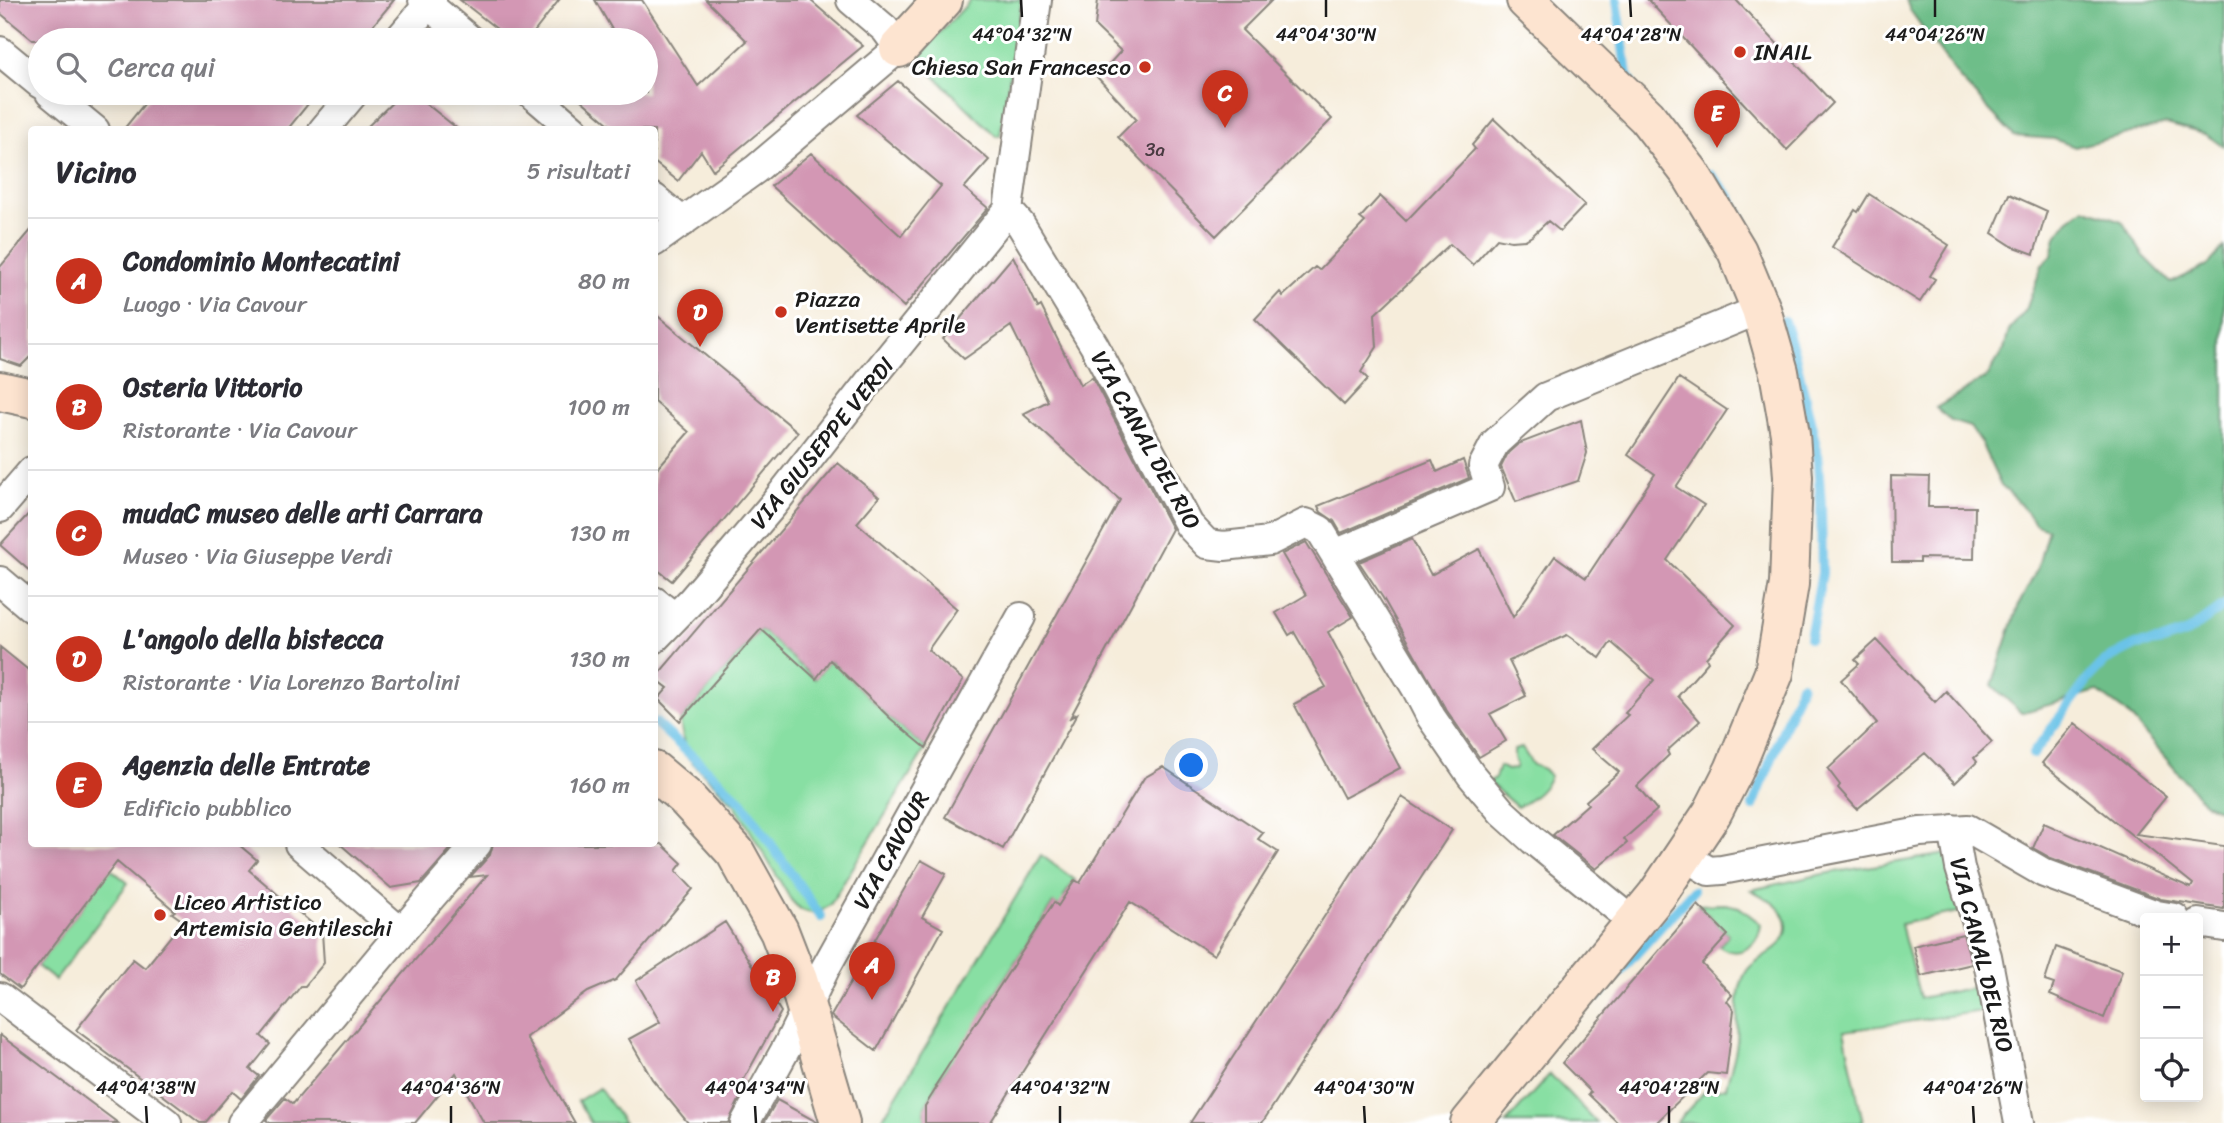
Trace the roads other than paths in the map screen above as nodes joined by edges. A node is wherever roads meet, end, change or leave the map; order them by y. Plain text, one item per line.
1 (850, 0) edge
2 (943, 0) edge
3 (1037, 0) edge
4 (1526, 0) edge
5 (428, 2) edge
6 (407, 28) edge
7 (457, 28) edge
8 (899, 48) junction
9 (3, 57) edge
10 (28, 76) edge
11 (65, 105) edge
12 (344, 105) edge
13 (545, 105) edge
14 (90, 126) edge
15 (326, 126) edge
16 (569, 126) edge
17 (658, 201) edge
18 (1008, 211) junction
19 (683, 222) junction
20 (658, 239) edge
21 (1761, 309) junction
22 (0, 390) edge
23 (28, 397) edge
24 (28, 476) edge
25 (0, 508) edge
26 (1335, 554) junction
27 (0, 581) edge
28 (28, 605) edge
29 (664, 609) edge
30 (1021, 617) dead end
31 (658, 627) edge
32 (658, 774) edge
33 (1953, 829) junction
34 (302, 847) edge
35 (474, 847) edge
36 (1684, 856) junction
37 (2152, 913) edge
38 (1634, 922) junction
39 (2203, 923) edge
40 (2224, 927) edge
41 (401, 932) junction
42 (0, 997) edge
43 (807, 1010) junction
44 (167, 1123) edge
45 (242, 1123) edge
46 (745, 1123) edge
47 (840, 1123) edge
48 (1470, 1123) edge
49 (2019, 1123) edge

1 - 8 street
2 - 8 main road
3 - 18 street
4 - 21 main road
5 - 6 street
5 - 7 street
8 - 19 street
9 - 10 street
11 - 14 street
12 - 15 street
13 - 16 street
17 - 19 street
18 - 26 street, VIA CANAL DEL RIO
18 - 29 street, VIA GIUSEPPE VERDI
19 - 20 street
21 - 26 street
21 - 36 main road
22 - 23 main road
24 - 25 street
26 - 38 street, VIA CANAL DEL RIO
27 - 28 street
29 - 31 street, VIA GIUSEPPE VERDI
30 - 43 street, VIA CAVOUR
32 - 43 main road
33 - 36 street, VIA CANAL DEL RIO
33 - 37 street, VIA CANAL DEL RIO
33 - 49 street, VIA CANAL DEL RIO
34 - 41 street
35 - 41 street
36 - 38 main road
38 - 48 main road
39 - 40 street
41 - 45 street
42 - 44 street
43 - 46 street, VIA CAVOUR
43 - 47 main road

